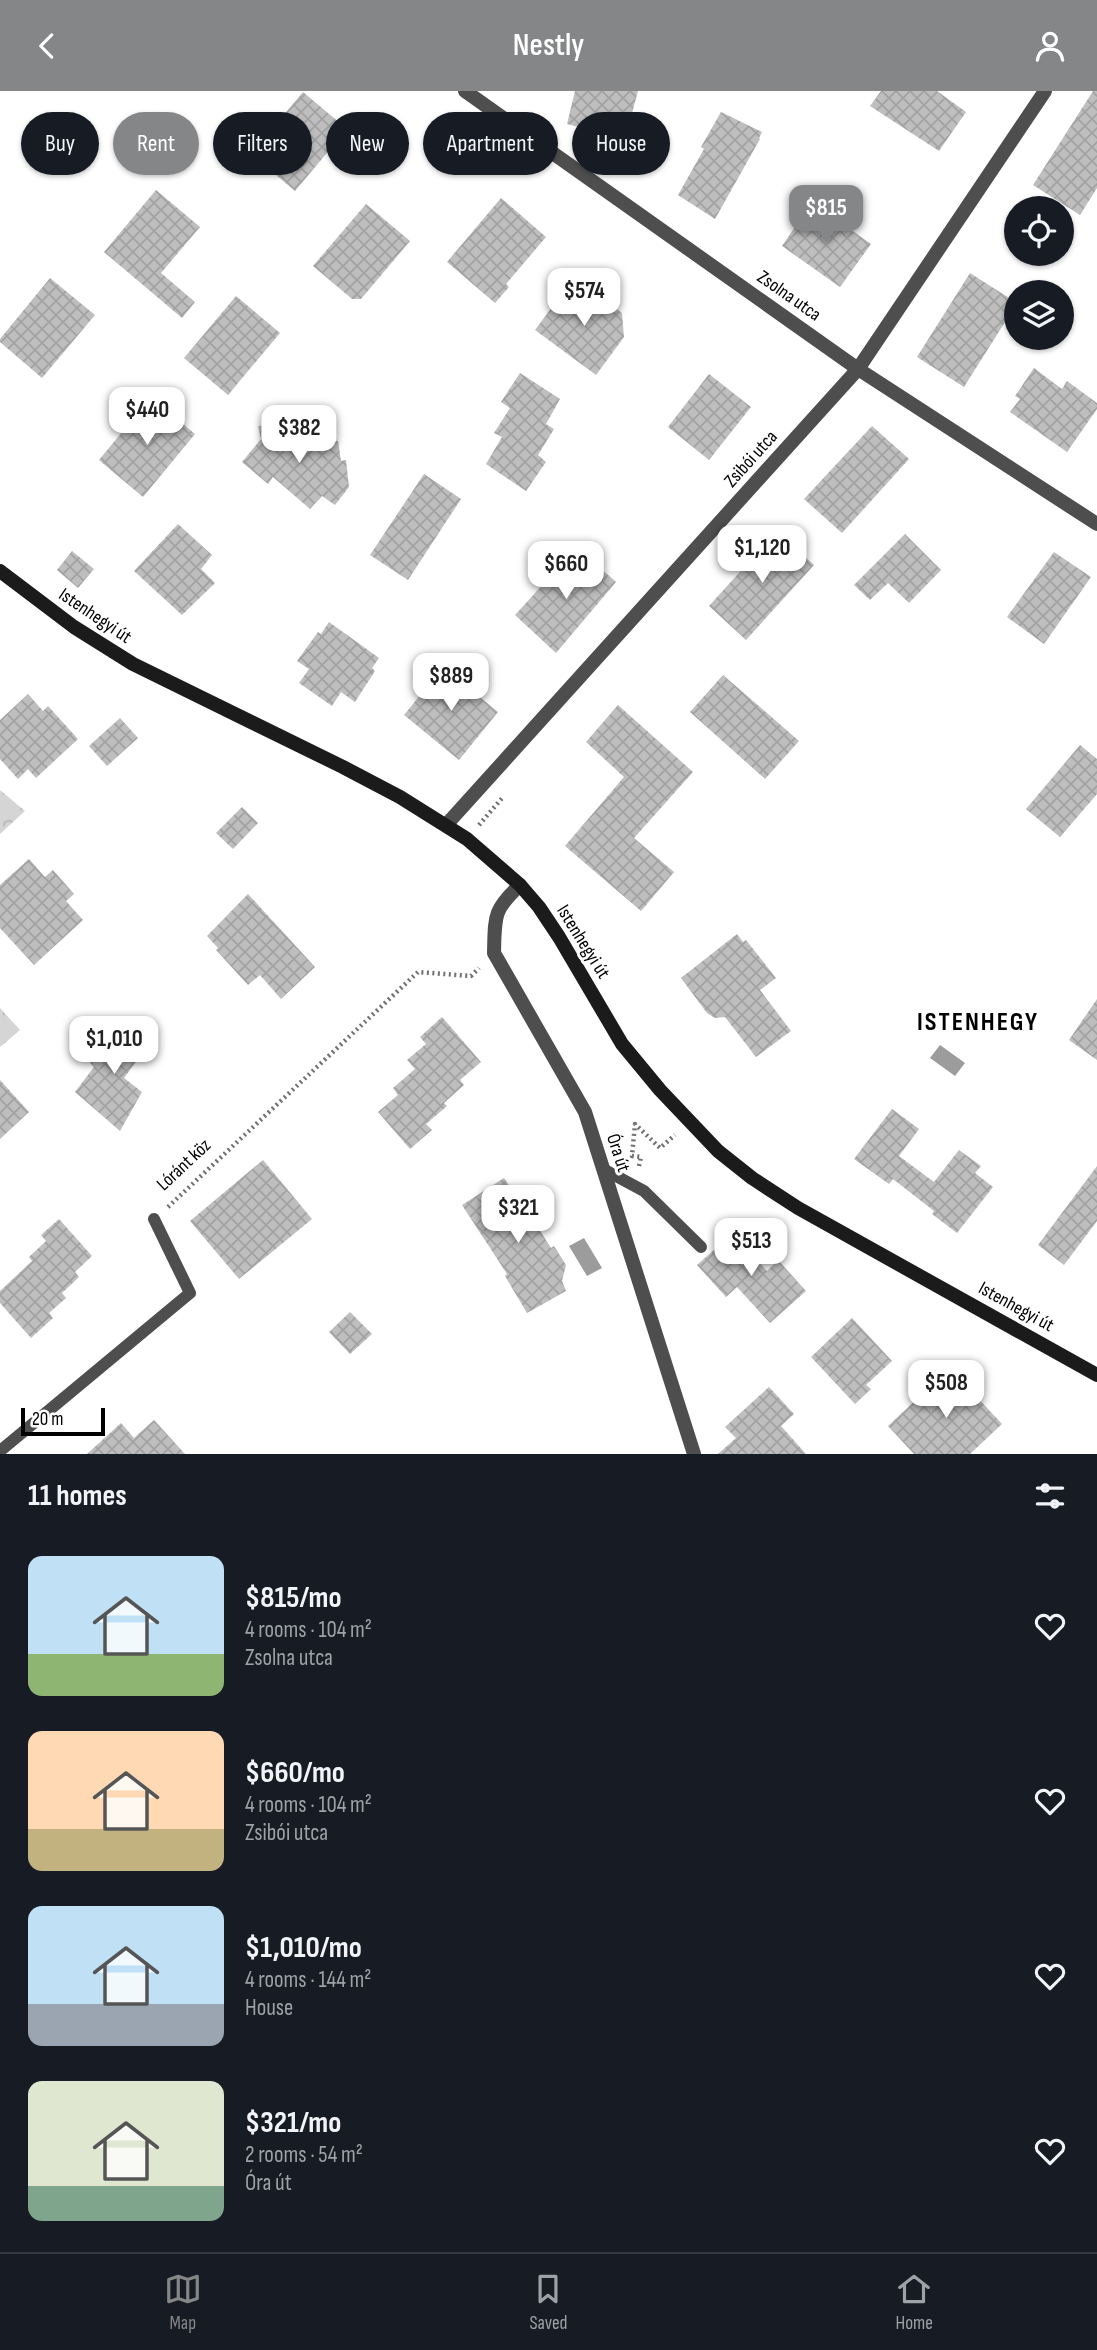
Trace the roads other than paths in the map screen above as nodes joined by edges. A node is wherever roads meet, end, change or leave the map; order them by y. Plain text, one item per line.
1 (465, 91) edge
2 (1045, 91) edge
3 (859, 369) junction
4 (1097, 524) edge
5 (0, 571) edge
6 (447, 824) junction
7 (520, 885) junction
8 (603, 1169) junction
9 (154, 1219) road end
10 (701, 1247) dead end
11 (1097, 1375) edge
12 (0, 1451) edge
13 (694, 1454) edge

1 - 3 street, Zsolna utca
2 - 3 street, Zsibói utca
3 - 4 street, Zsolna utca
3 - 6 street, Zsibói utca
5 - 6 street, Istenhegyi út
6 - 7 street, Istenhegyi út
7 - 8 street, Óra út
7 - 11 street, Istenhegyi út
8 - 10 lane
8 - 13 street, Óra út
9 - 12 lane, Lóránt köz

